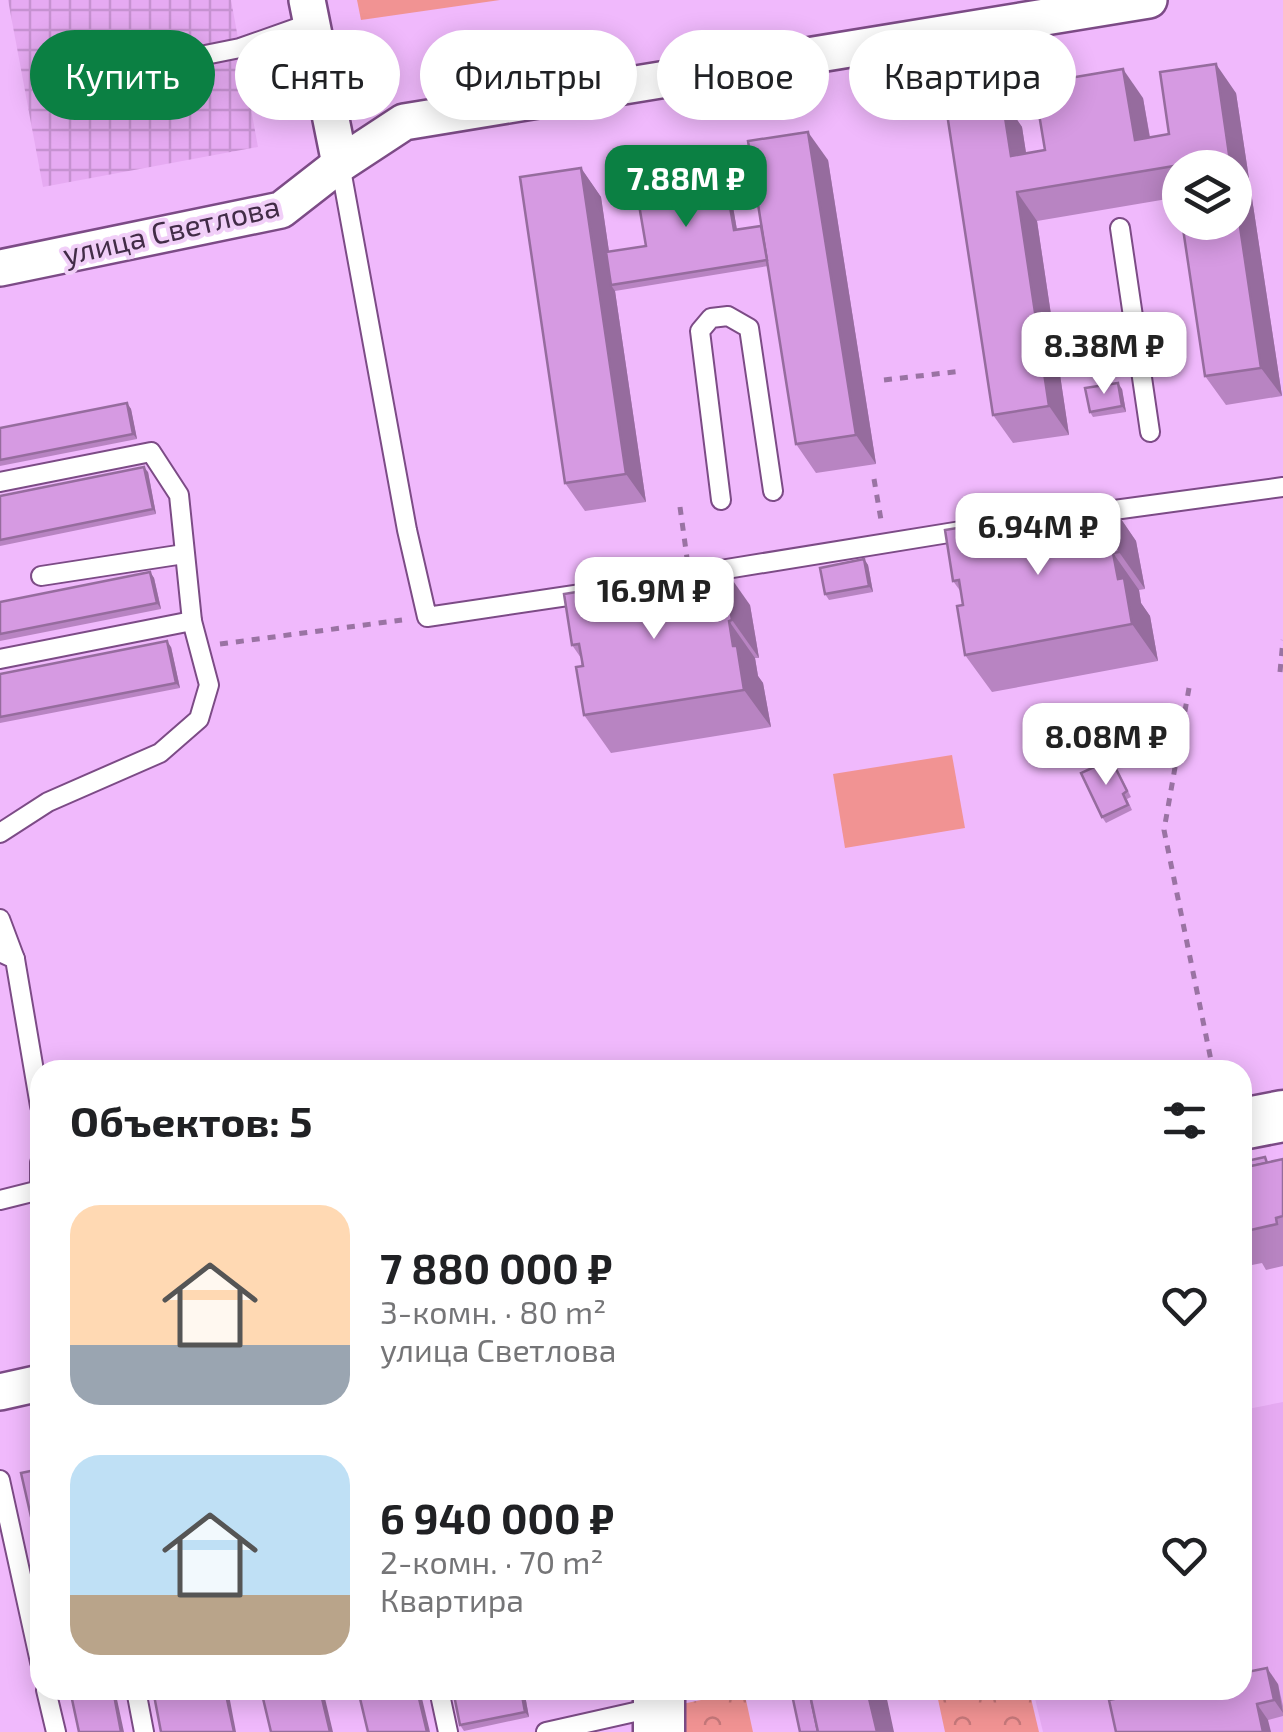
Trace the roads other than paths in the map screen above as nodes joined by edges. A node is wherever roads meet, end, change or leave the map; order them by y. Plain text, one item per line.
1 (1149, 0) edge
2 (309, 12) edge
3 (215, 53) edge
4 (340, 164) junction
5 (1120, 228) dead end
6 (0, 268) edge
7 (1150, 432) dead end
8 (0, 482) edge
9 (1283, 488) edge
10 (773, 492) dead end
11 (721, 500) dead end
12 (1066, 517) edge
13 (987, 527) edge
14 (184, 554) junction
15 (689, 575) edge
16 (42, 576) dead end
17 (612, 589) edge
18 (192, 621) junction
19 (0, 658) edge
20 (0, 832) edge
21 (0, 919) edge
22 (7, 956) edge
23 (30, 1061) edge
24 (1283, 1116) edge
25 (1252, 1122) edge
26 (30, 1194) edge
27 (0, 1200) edge
28 (30, 1386) edge
29 (0, 1392) edge
30 (0, 1480) edge
31 (30, 1616) edge
32 (48, 1700) edge
33 (138, 1700) edge
34 (441, 1700) edge
35 (659, 1710) edge
36 (56, 1732) edge
37 (144, 1732) edge
38 (448, 1732) edge
39 (546, 1732) edge

1 - 4 street, улица Светлова
2 - 3 lane
2 - 4 street
4 - 6 street, улица Светлова
4 - 17 lane
5 - 7 lane
8 - 14 lane
9 - 12 lane
10 - 11 lane
13 - 15 lane
14 - 16 lane
14 - 18 lane
18 - 19 lane
18 - 20 lane
21 - 22 lane
22 - 23 lane
24 - 25 street
26 - 27 lane
28 - 29 street
30 - 31 lane
32 - 36 lane
33 - 37 lane
34 - 38 lane
35 - 39 lane

